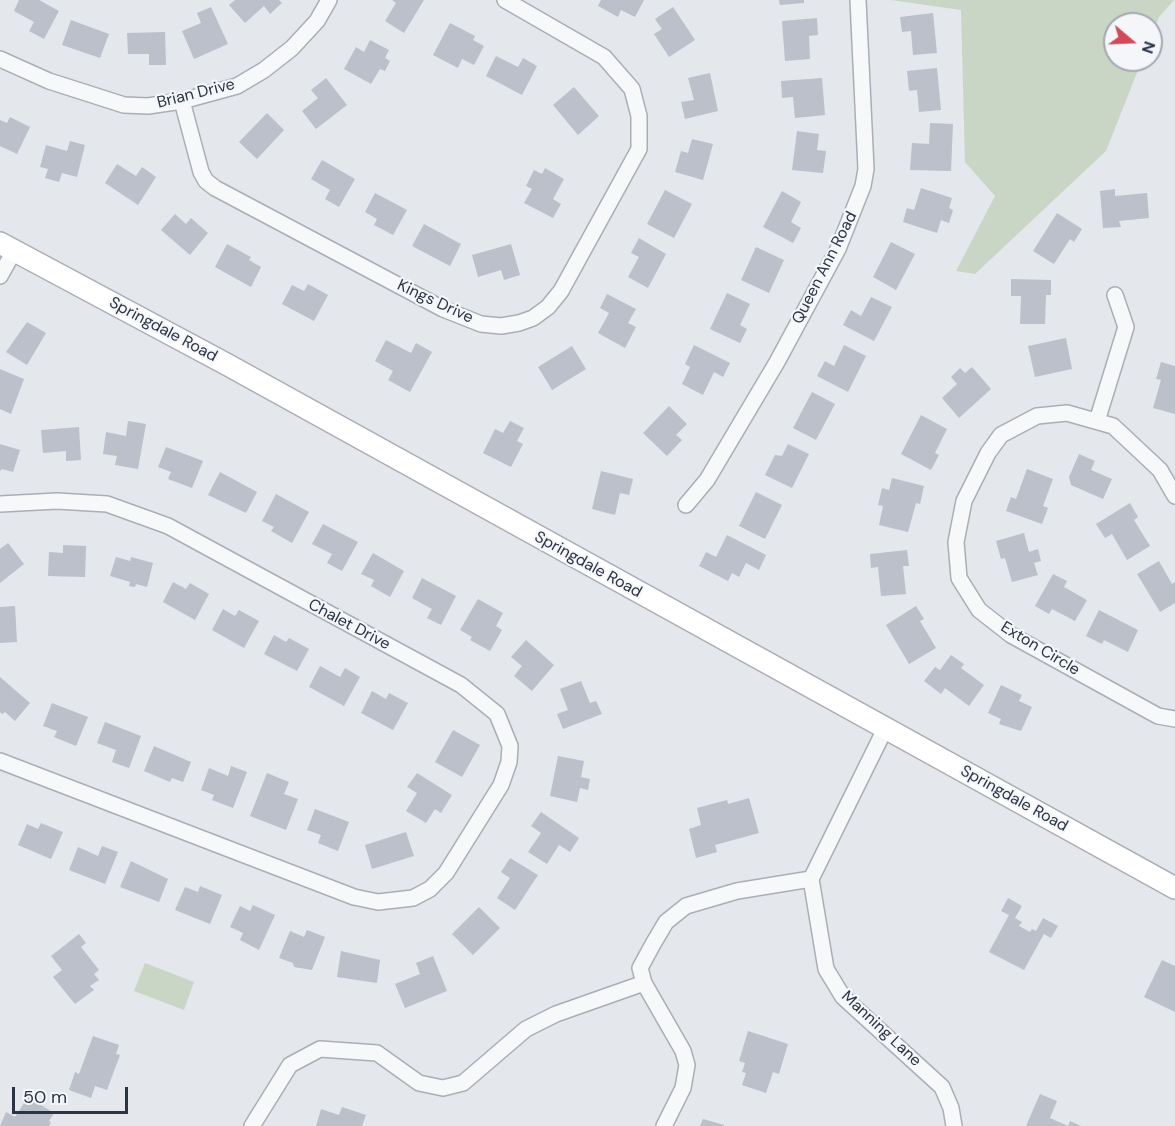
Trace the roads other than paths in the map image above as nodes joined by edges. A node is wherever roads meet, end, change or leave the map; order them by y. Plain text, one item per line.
1 (329, 0) edge
2 (505, 0) edge
3 (858, 0) edge
4 (0, 59) edge
5 (182, 101) junction
6 (7, 247) edge
7 (0, 276) edge
8 (1115, 295) dead end
9 (1097, 422) junction
10 (1175, 496) edge
11 (0, 504) edge
12 (686, 505) dead end
13 (1175, 719) edge
14 (885, 729) junction
15 (0, 761) edge
16 (811, 879) junction
17 (1175, 888) edge
18 (644, 983) junction
19 (252, 1126) edge
20 (664, 1126) edge
21 (954, 1126) edge

1 - 5 street, Brian Drive
2 - 5 street, Kings Drive
3 - 12 street, Queen Ann Road
4 - 5 street, Brian Drive
6 - 7 street
6 - 14 main road, Springdale Road
8 - 9 street
9 - 10 street, Exton Circle
9 - 13 street, Exton Circle
11 - 15 street, Chalet Drive
14 - 16 street
14 - 17 main road, Springdale Road
16 - 18 street
16 - 21 street, Manning Lane
18 - 19 street
18 - 20 street

